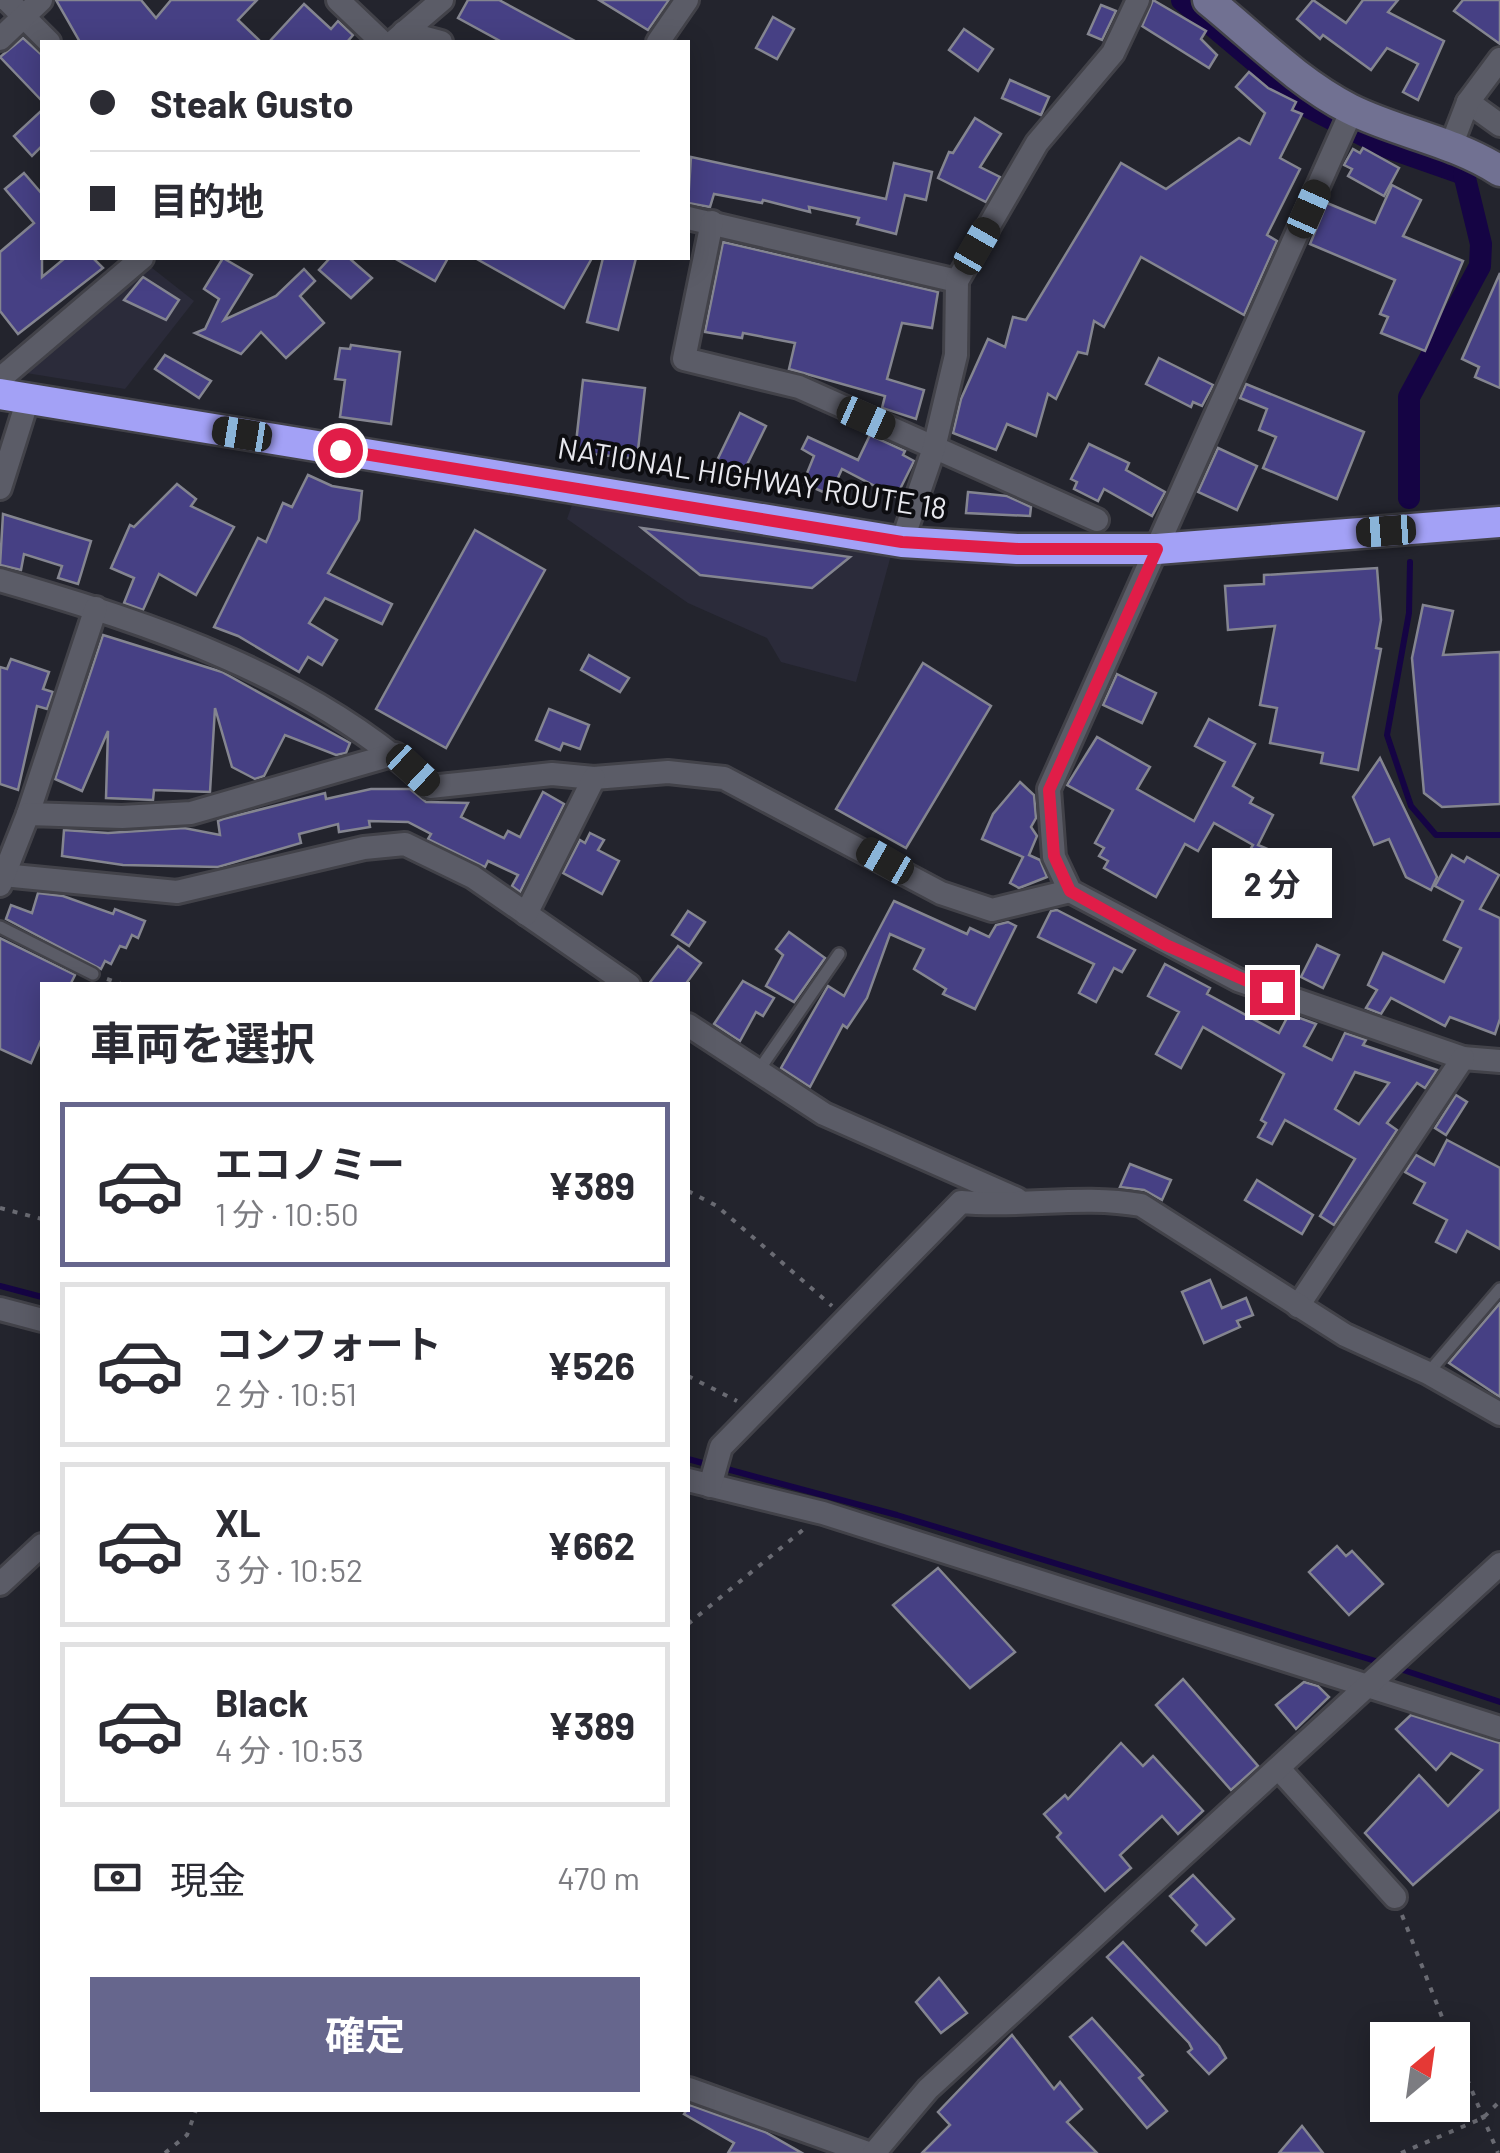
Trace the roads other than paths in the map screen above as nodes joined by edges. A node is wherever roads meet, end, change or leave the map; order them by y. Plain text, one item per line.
1 (338, 0) edge
2 (442, 0) edge
3 (687, 0) edge
4 (1138, 0) edge
5 (1208, 0) edge
6 (24, 5) edge
7 (399, 37) edge
8 (0, 39) edge
9 (48, 40) edge
10 (380, 40) edge
11 (424, 40) edge
12 (659, 40) edge
13 (1500, 59) edge
14 (1468, 102) junction
15 (1347, 125) junction
16 (1500, 125) edge
17 (1451, 146) junction
18 (1500, 171) edge
19 (690, 218) edge
20 (712, 222) junction
21 (140, 260) edge
22 (958, 280) junction
23 (0, 379) edge
24 (14, 396) edge
25 (934, 448) junction
26 (0, 487) edge
27 (1098, 520) dead end
28 (1500, 522) edge
29 (902, 542) junction
30 (1157, 549) junction
31 (0, 580) edge
32 (96, 608) junction
33 (395, 754) junction
34 (594, 778) junction
35 (28, 814) junction
36 (2, 880) edge
37 (1070, 891) junction
38 (526, 914) junction
39 (0, 927) edge
40 (839, 954) dead end
41 (93, 974) dead end
42 (626, 982) edge
43 (690, 1026) edge
44 (1463, 1058) junction
45 (1500, 1060) edge
46 (759, 1070) junction
47 (1030, 1204) junction
48 (1500, 1289) edge
49 (1298, 1306) junction
50 (0, 1309) edge
51 (40, 1319) edge
52 (1428, 1372) junction
53 (1500, 1414) edge
54 (704, 1480) edge
55 (40, 1547) edge
56 (1500, 1564) edge
57 (0, 1584) edge
58 (1368, 1686) junction
59 (1500, 1728) edge
60 (1280, 1770) junction
61 (1395, 1897) road end
62 (690, 2089) edge
63 (871, 2153) edge

1 - 10 street
2 - 7 street
3 - 12 street
4 - 22 street
5 - 15 main road
6 - 8 street
6 - 9 street
7 - 11 street
13 - 14 street
14 - 16 street
14 - 17 street
15 - 17 main road
15 - 30 street
17 - 18 main road
19 - 20 street
20 - 22 street
20 - 25 street
21 - 23 street
22 - 25 street
24 - 26 street
24 - 29 highway, NATIONAL HIGHWAY ROUTE 18
25 - 27 street
25 - 29 street
28 - 30 highway, NATIONAL HIGHWAY ROUTE 18
29 - 30 highway, NATIONAL HIGHWAY ROUTE 18
30 - 37 street
31 - 32 street
32 - 33 street
32 - 35 street
33 - 34 street
33 - 35 street
34 - 37 street
34 - 38 street
35 - 36 street
36 - 38 street
37 - 44 street
38 - 42 street
39 - 41 lane
40 - 46 lane
43 - 46 street
44 - 45 street
44 - 49 street
46 - 47 street
47 - 49 street
47 - 54 street
48 - 52 lane
49 - 52 street
50 - 51 street
52 - 53 street
54 - 58 street
55 - 57 street
56 - 58 street
58 - 59 street
58 - 60 street
60 - 61 street
60 - 63 street
62 - 63 street

